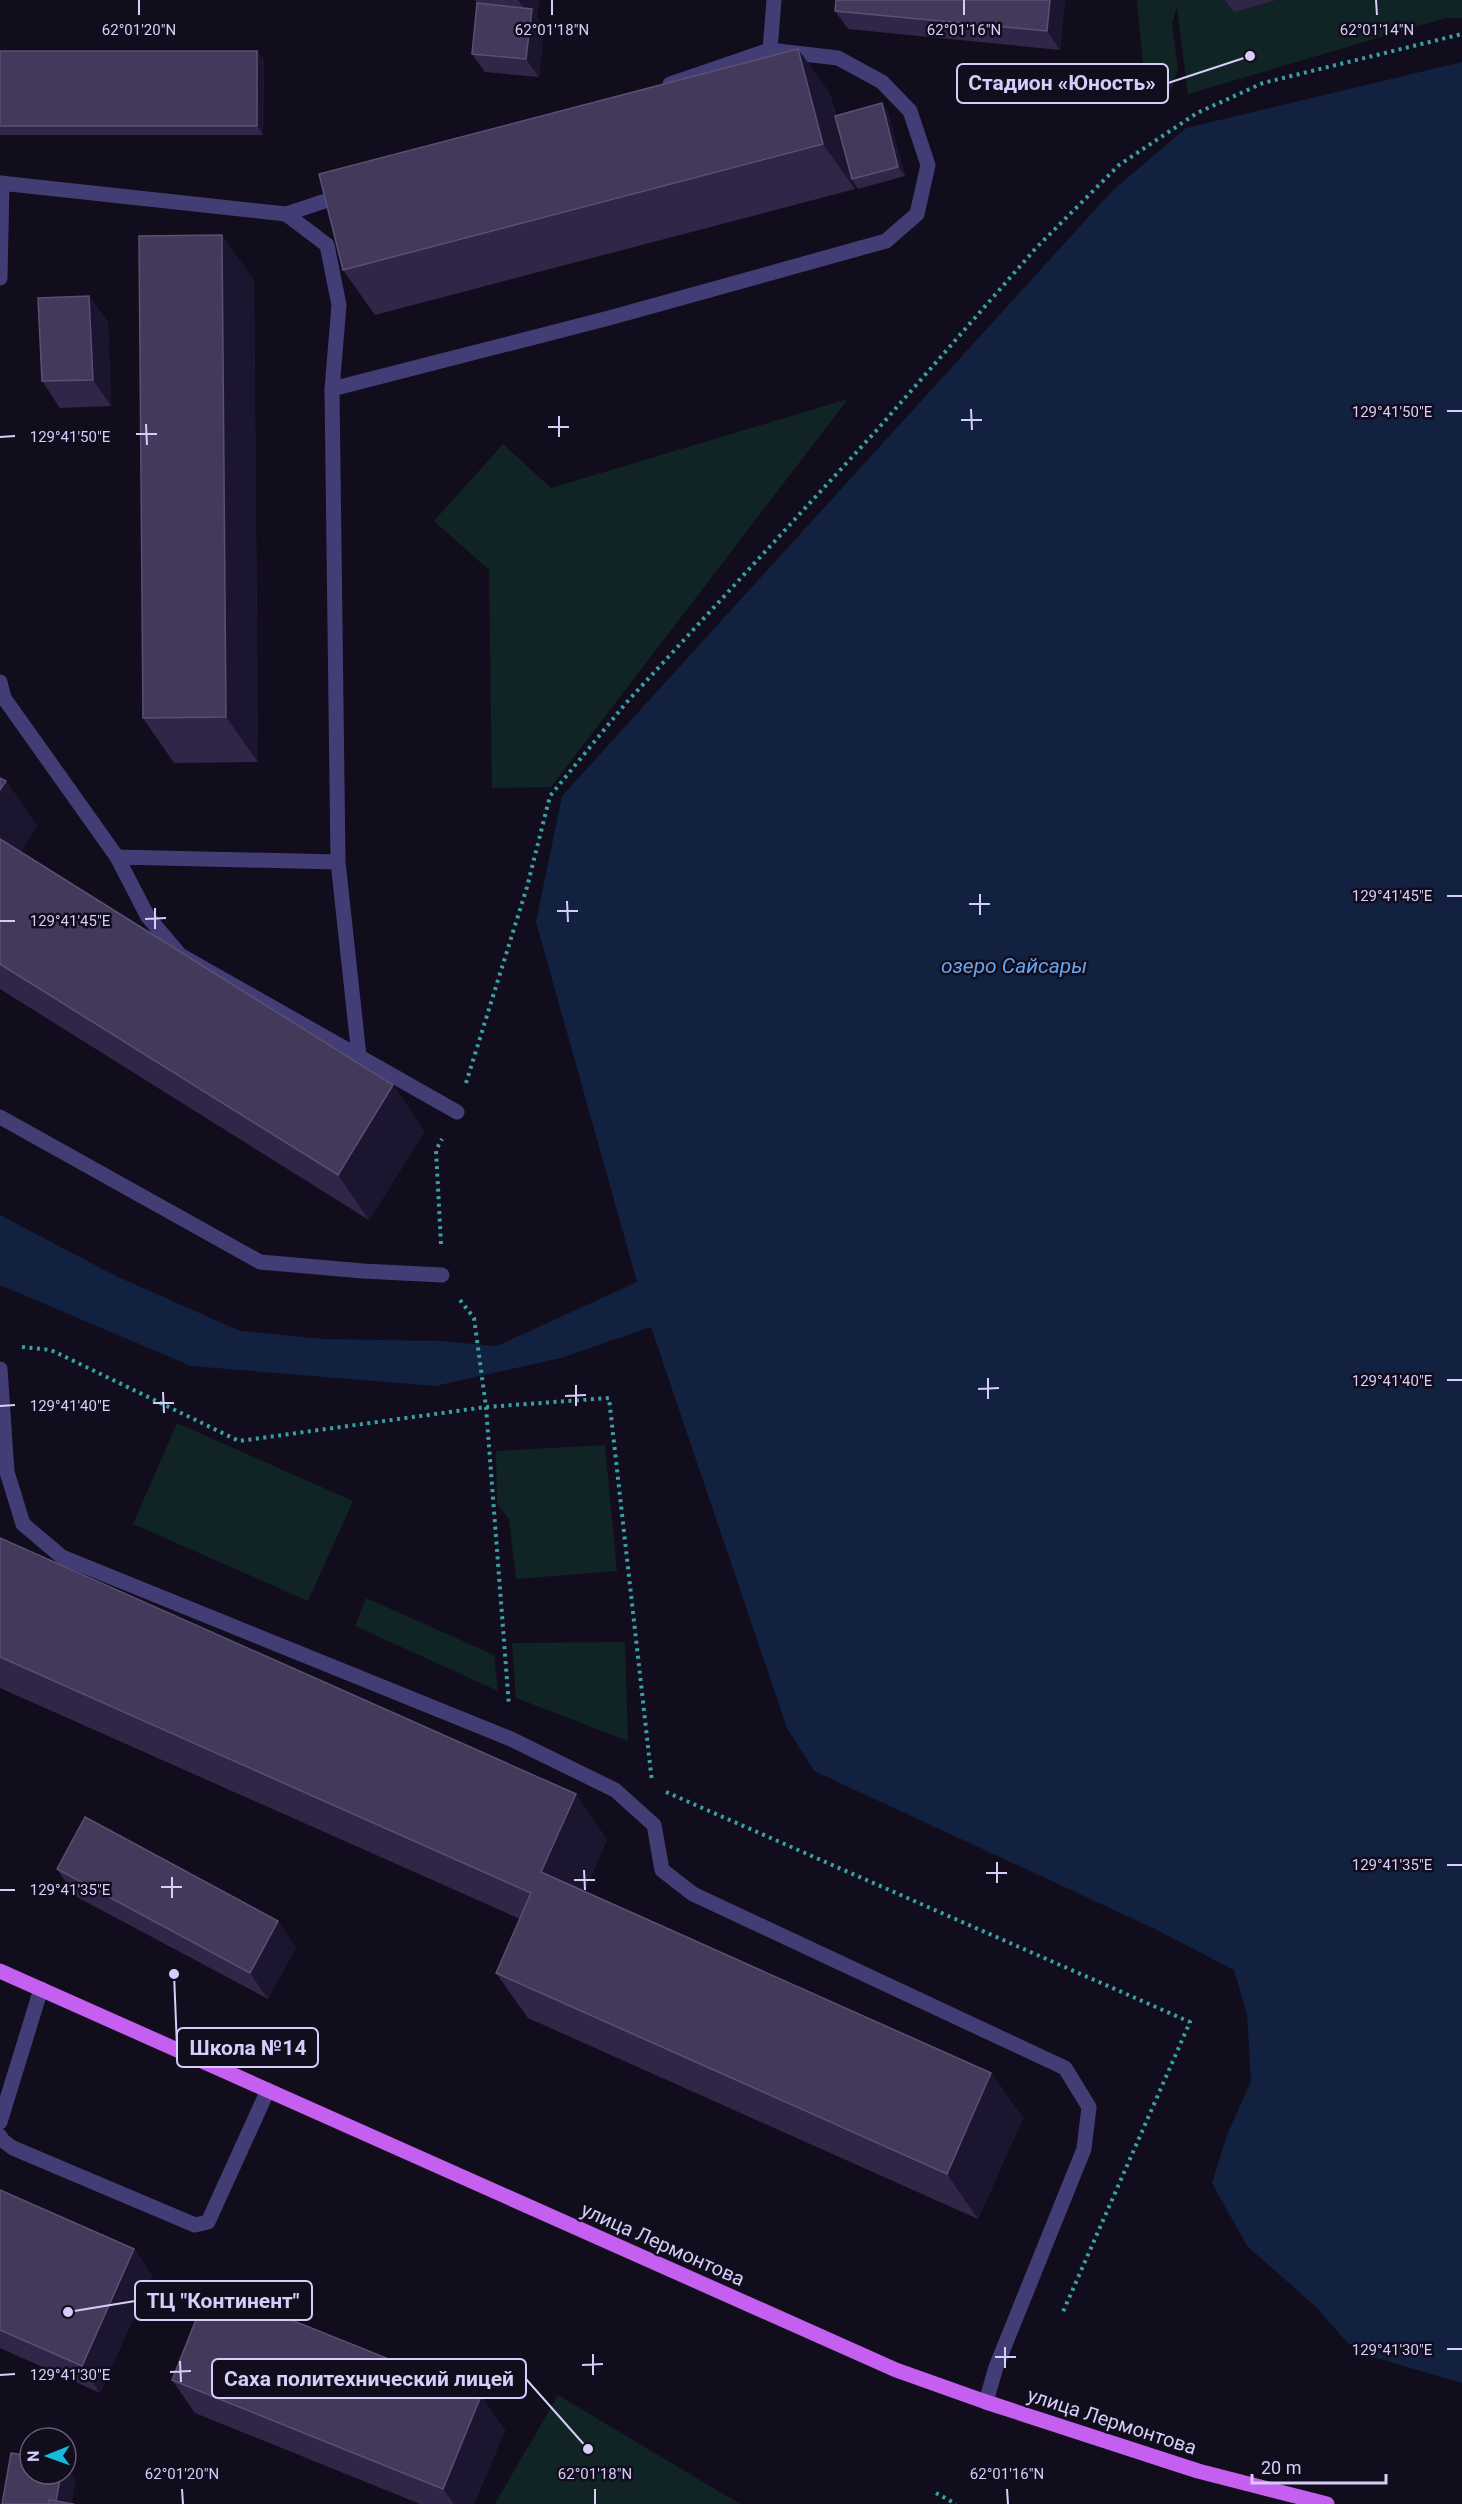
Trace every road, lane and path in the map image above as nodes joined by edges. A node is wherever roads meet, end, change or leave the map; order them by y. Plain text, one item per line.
1 (774, 0) edge
2 (1462, 34) edge
3 (770, 50) junction
4 (657, 88) edge
5 (1, 183) edge
6 (354, 191) edge
7 (286, 214) junction
8 (0, 278) edge
9 (332, 389) junction
10 (0, 682) edge
11 (117, 857) junction
12 (338, 862) junction
13 (359, 1056) junction
14 (457, 1112) junction
15 (0, 1117) edge
16 (442, 1275) junction
17 (21, 1347) dead end
18 (0, 1369) edge
19 (486, 1407) junction
20 (511, 1740) junction
21 (652, 1786) dead end
22 (663, 1791) dead end
23 (0, 1971) edge
24 (41, 1989) junction
25 (268, 2090) junction
26 (0, 2122) edge
27 (0, 2136) edge
28 (1062, 2314) dead end
29 (986, 2402) junction
30 (936, 2493) dead end
31 (956, 2504) edge
32 (1328, 2504) edge

1 - 3 lane
2 - 14 path
3 - 4 lane
3 - 9 lane
5 - 7 lane
5 - 8 lane
6 - 7 lane
7 - 9 lane
9 - 12 lane
10 - 11 lane
11 - 12 lane
11 - 13 lane
12 - 13 lane
13 - 14 lane
14 - 16 path
15 - 16 lane
16 - 19 path
17 - 19 path
18 - 20 lane
19 - 20 path
19 - 21 path
20 - 29 lane
22 - 28 path
23 - 24 main road, улица Лермонтова
24 - 25 main road, улица Лермонтова
24 - 26 lane
25 - 27 lane
25 - 29 main road, улица Лермонтова
29 - 32 main road, улица Лермонтова
30 - 31 path

